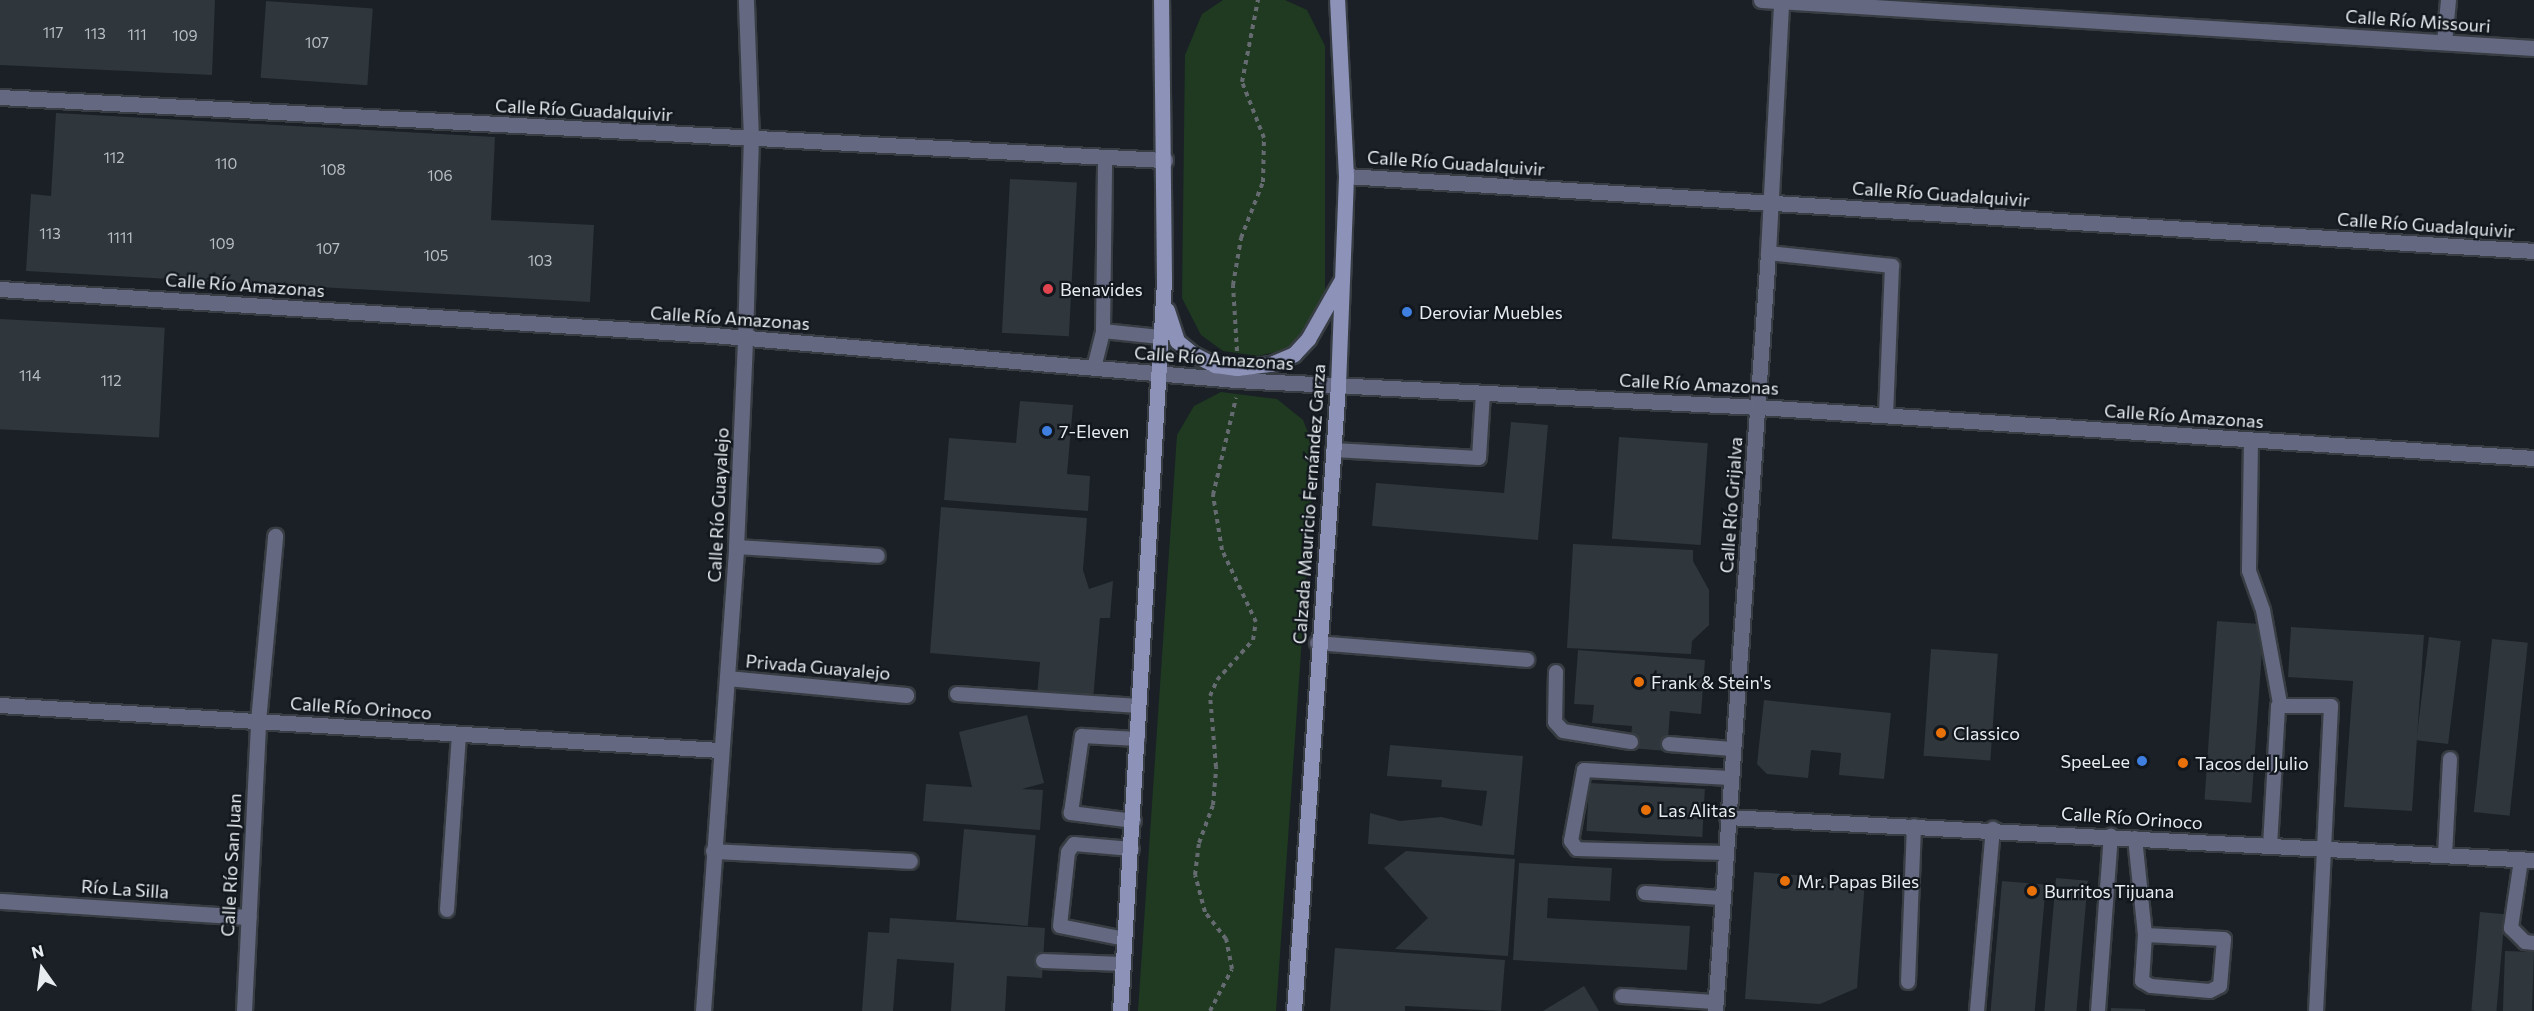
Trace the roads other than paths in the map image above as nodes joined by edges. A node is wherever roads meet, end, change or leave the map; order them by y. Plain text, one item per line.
1 (746, 0) edge
2 (1161, 0) edge
3 (1337, 0) edge
4 (1761, 0) edge
5 (2448, 0) edge
6 (1781, 2) edge
7 (2444, 42) junction
8 (2534, 48) edge
9 (0, 97) edge
10 (751, 139) junction
11 (1105, 160) junction
12 (1165, 160) junction
13 (1346, 176) junction
14 (1771, 203) junction
15 (2534, 251) edge
16 (1768, 253) junction
17 (1164, 280) junction
18 (1341, 280) junction
19 (0, 289) edge
20 (1103, 331) junction
21 (1160, 337) junction
22 (745, 338) junction
23 (1094, 368) junction
24 (1236, 374) junction
25 (1160, 375) junction
26 (1338, 386) junction
27 (1483, 393) junction
28 (1758, 406) junction
29 (1886, 416) junction
30 (2251, 441) junction
31 (1333, 450) junction
32 (2534, 458) edge
33 (275, 536) dead end
34 (736, 547) junction
35 (878, 556) dead end
36 (1317, 643) junction
37 (1527, 660) dead end
38 (1556, 672) dead end
39 (727, 678) junction
40 (957, 694) dead end
41 (906, 695) dead end
42 (2280, 704) junction
43 (0, 705) edge
44 (1139, 706) junction
45 (258, 722) junction
46 (459, 734) junction
47 (1138, 739) junction
48 (1630, 742) dead end
49 (1669, 744) dead end
50 (1732, 749) junction
51 (719, 750) junction
52 (2450, 759) dead end
53 (1730, 778) junction
54 (1727, 817) junction
55 (1134, 821) junction
56 (1914, 826) junction
57 (1993, 829) junction
58 (2111, 835) junction
59 (2135, 838) junction
60 (2270, 846) junction
61 (1132, 849) junction
62 (2325, 849) junction
63 (713, 851) junction
64 (1725, 853) junction
65 (2445, 855) junction
66 (2527, 860) edge
67 (910, 861) dead end
68 (1645, 893) dead end
69 (1721, 898) junction
70 (0, 901) edge
71 (447, 910) dead end
72 (248, 917) junction
73 (2145, 935) junction
74 (1125, 939) junction
75 (2534, 943) edge
76 (1043, 961) dead end
77 (1124, 964) junction
78 (1908, 982) dead end
79 (1622, 996) dead end
80 (1715, 1007) edge
81 (244, 1011) edge
82 (703, 1011) edge
83 (1120, 1011) edge
84 (1294, 1011) edge
85 (1977, 1011) edge
86 (2098, 1011) edge
87 (2316, 1011) edge

1 - 10 street, Calle Río Guayalejo
2 - 12 main road
3 - 13 main road, Calzada Mauricio Fernández Garza
4 - 6 street, Calle Río Missouri
5 - 7 street
6 - 7 street, Calle Río Missouri
6 - 14 street, Calle Río Grijalva
7 - 8 street, Calle Río Missouri
9 - 10 street, Calle Río Guadalquivir
10 - 11 street, Calle Río Guadalquivir
10 - 22 street, Calle Río Guayalejo
11 - 12 street, Calle Río Guadalquivir
11 - 20 lane
12 - 17 main road
13 - 14 street, Calle Río Guadalquivir
13 - 18 main road, Calzada Mauricio Fernández Garza
14 - 15 street, Calle Río Guadalquivir
14 - 16 street, Calle Río Grijalva
16 - 28 street, Calle Río Grijalva
16 - 29 lane
17 - 21 main road
17 - 24 main road
18 - 24 main road
18 - 26 main road, Calzada Mauricio Fernández Garza
19 - 22 street, Calle Río Amazonas
20 - 21 lane
20 - 23 lane
21 - 25 main road
22 - 23 street, Calle Río Amazonas
22 - 34 street, Calle Río Guayalejo
23 - 25 street, Calle Río Amazonas
24 - 25 street, Calle Río Amazonas
24 - 26 street, Calle Río Amazonas
25 - 44 main road
26 - 27 street, Calle Río Amazonas
26 - 31 main road, Calzada Mauricio Fernández Garza
27 - 28 street, Calle Río Amazonas
27 - 31 lane
28 - 29 street, Calle Río Amazonas
28 - 50 street, Calle Río Grijalva
29 - 30 street, Calle Río Amazonas
30 - 32 street, Calle Río Amazonas
30 - 42 lane
31 - 36 main road, Calzada Mauricio Fernández Garza
33 - 45 street, Calle Río San Juan
34 - 35 lane
34 - 39 street, Calle Río Guayalejo
36 - 37 lane
36 - 84 main road, Calzada Mauricio Fernández Garza
38 - 48 lane
39 - 41 street, Privada Guayalejo
39 - 51 street, Calle Río Guayalejo
40 - 44 lane
42 - 60 lane
42 - 62 lane
43 - 45 street, Calle Río Orinoco
44 - 47 main road
45 - 46 street, Calle Río Orinoco
45 - 72 street, Calle Río San Juan
46 - 51 street, Calle Río Orinoco
46 - 71 lane
47 - 55 main road
47 - 55 lane
49 - 50 lane
50 - 53 street, Calle Río Grijalva
51 - 63 street, Calle Río Guayalejo
52 - 65 lane
53 - 54 street, Calle Río Grijalva
53 - 64 lane
54 - 56 street, Calle Río Orinoco
54 - 64 street, Calle Río Grijalva
55 - 61 main road
56 - 57 street, Calle Río Orinoco
56 - 78 lane
57 - 58 street, Calle Río Orinoco
57 - 85 lane
58 - 59 street, Calle Río Orinoco
58 - 86 lane
59 - 60 street, Calle Río Orinoco
59 - 73 lane
60 - 62 street, Calle Río Orinoco
61 - 74 main road
61 - 74 lane
62 - 65 street, Calle Río Orinoco
62 - 87 lane
63 - 67 street
63 - 82 street, Calle Río Guayalejo
64 - 69 street, Calle Río Grijalva
65 - 66 street, Calle Río Orinoco
66 - 75 lane
68 - 69 lane
69 - 80 street, Calle Río Grijalva
70 - 72 street, Río La Silla
72 - 81 street, Calle Río San Juan
73 - 73 lane
74 - 77 main road
76 - 77 lane
77 - 83 main road
79 - 80 lane

